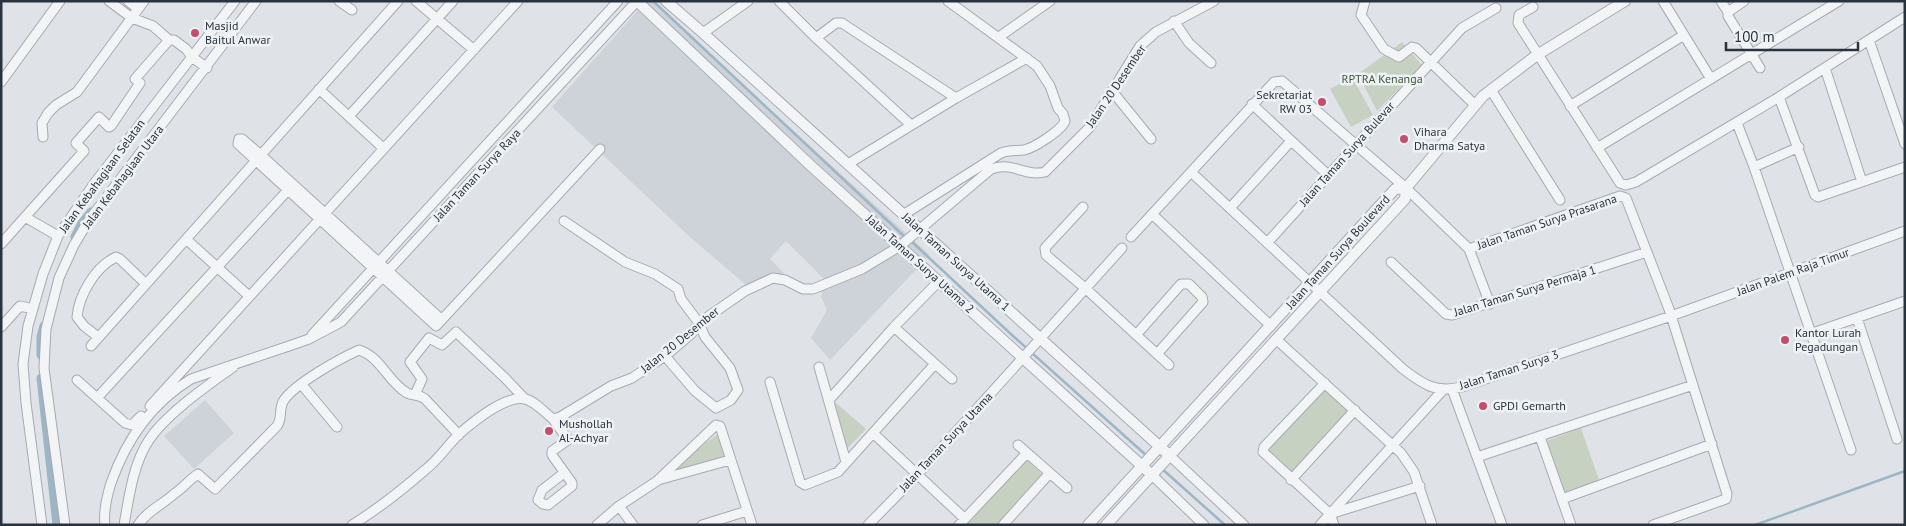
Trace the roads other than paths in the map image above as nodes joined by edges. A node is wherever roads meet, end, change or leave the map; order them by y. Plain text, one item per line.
1 (60, 1) edge
2 (109, 1) edge
3 (128, 1) edge
4 (235, 1) edge
5 (256, 1) edge
6 (339, 1) edge
7 (398, 1) edge
8 (416, 1) edge
9 (453, 1) edge
10 (518, 1) edge
11 (618, 1) edge
12 (637, 1) edge
13 (666, 1) edge
14 (748, 1) edge
15 (779, 1) edge
16 (948, 1) edge
17 (960, 1) edge
18 (1050, 1) edge
19 (1214, 1) edge
20 (1365, 1) edge
21 (1625, 1) edge
22 (1664, 1) edge
23 (1721, 1) edge
24 (1744, 1) edge
25 (1839, 1) edge
26 (141, 5) edge
27 (1533, 7) dead end
28 (1496, 8) dead end
29 (352, 10) dead end
30 (1728, 12) junction
31 (965, 13) junction
32 (1905, 17) edge
33 (132, 18) junction
34 (437, 19) junction
35 (1174, 22) junction
36 (704, 33) junction
37 (1684, 35) junction
38 (998, 37) junction
39 (816, 38) junction
40 (169, 40) junction
41 (1869, 40) junction
42 (474, 50) junction
43 (1538, 55) junction
44 (1751, 55) junction
45 (1027, 58) junction
46 (193, 59) junction
47 (1211, 63) dead end
48 (1429, 63) junction
49 (205, 67) junction
50 (1760, 68) dead end
51 (1824, 68) junction
52 (1711, 79) junction
53 (1, 82) edge
54 (319, 89) junction
55 (1491, 90) junction
56 (1112, 91) junction
57 (956, 98) junction
58 (1777, 98) junction
59 (1252, 104) junction
60 (1475, 105) junction
61 (1570, 106) junction
62 (349, 116) junction
63 (1737, 122) junction
64 (504, 125) junction
65 (911, 125) junction
66 (514, 134) junction
67 (43, 137) dead end
68 (1151, 139) dead end
69 (1291, 141) junction
70 (1905, 144) edge
71 (1355, 145) junction
72 (1799, 147) junction
73 (384, 148) junction
74 (1597, 148) junction
75 (600, 149) dead end
76 (259, 158) junction
77 (848, 164) junction
78 (1754, 167) junction
79 (1905, 167) edge
80 (1191, 172) junction
81 (1328, 175) junction
82 (1862, 182) junction
83 (94, 185) junction
84 (1406, 188) junction
85 (288, 190) junction
86 (107, 194) junction
87 (1560, 200) dead end
88 (1083, 207) dead end
89 (1230, 208) junction
90 (1152, 214) junction
91 (903, 215) junction
92 (322, 216) junction
93 (25, 217) junction
94 (564, 222) dead end
95 (917, 231) junction
96 (1905, 231) edge
97 (58, 236) junction
98 (1131, 237) dead end
99 (186, 239) junction
100 (396, 242) junction
101 (1268, 242) junction
102 (1, 244) edge
103 (903, 244) junction
104 (1122, 248) dead end
105 (1469, 248) junction
106 (407, 251) junction
107 (1647, 252) junction
108 (1391, 262) dead end
109 (375, 265) junction
110 (217, 267) junction
111 (1790, 273) junction
112 (385, 274) junction
113 (939, 281) junction
114 (1311, 282) junction
115 (146, 284) junction
116 (1085, 288) junction
117 (1321, 291) junction
118 (249, 296) junction
119 (1905, 301) edge
120 (1490, 304) junction
121 (33, 309) junction
122 (1670, 312) junction
123 (1680, 312) joint
124 (1856, 318) junction
125 (699, 323) junction
126 (1271, 326) junction
127 (1, 327) edge
128 (894, 327) junction
129 (1810, 334) junction
130 (1136, 335) junction
131 (98, 337) junction
132 (309, 339) junction
133 (1277, 340) junction
134 (1039, 341) junction
135 (90, 346) dead end
136 (1156, 354) junction
137 (665, 356) junction
138 (1026, 356) junction
139 (241, 361) junction
140 (934, 364) junction
141 (1169, 365) dead end
142 (819, 367) dead end
143 (952, 379) dead end
144 (77, 380) dead end
145 (770, 382) dead end
146 (1325, 383) junction
147 (1692, 384) junction
148 (302, 385) junction
149 (1448, 389) junction
150 (415, 395) junction
151 (97, 398) junction
152 (525, 399) junction
153 (828, 400) junction
154 (1355, 410) junction
155 (553, 419) junction
156 (337, 427) dead end
157 (873, 433) junction
158 (459, 435) junction
159 (1540, 437) junction
160 (1897, 439) dead end
161 (1712, 444) junction
162 (1018, 445) dead end
163 (1393, 445) junction
164 (1157, 449) junction
165 (1851, 450) dead end
166 (1026, 454) junction
167 (1477, 457) junction
168 (1167, 458) junction
169 (730, 460) junction
170 (846, 462) junction
171 (1144, 464) junction
172 (1154, 472) junction
173 (564, 473) dead end
174 (1049, 474) junction
175 (917, 475) junction
176 (1291, 480) junction
177 (657, 481) junction
178 (1420, 486) junction
179 (1067, 488) dead end
180 (1562, 499) junction
181 (619, 506) junction
182 (747, 511) junction
183 (1330, 514) junction
184 (962, 522) edge
185 (1202, 524) edge
186 (42, 525) edge
187 (64, 525) edge
188 (105, 525) edge
189 (124, 525) edge
190 (138, 525) edge
191 (352, 525) edge
192 (597, 525) edge
193 (633, 525) edge
194 (702, 525) edge
195 (752, 525) edge
196 (868, 525) edge
197 (1003, 525) edge
198 (1088, 525) edge
199 (1106, 525) edge
200 (1244, 525) edge
201 (1320, 525) edge
202 (1334, 525) edge
203 (1432, 525) edge
204 (1502, 525) edge
205 (1571, 525) edge
206 (1652, 525) edge

1 - 53 street
2 - 33 street
3 - 26 street
4 - 46 street, Jalan Kebahagiaan Selatan
5 - 49 street, Jalan Kebahagiaan Utara
6 - 29 street
7 - 54 street
8 - 34 street
9 - 34 street
10 - 42 street
11 - 64 street, Jalan Taman Surya Raya
12 - 66 street, Jalan Taman Surya Raya
12 - 103 street, Jalan Taman Surya Utama 2
13 - 36 street, Jalan Taman Surya Utama 1
14 - 36 street
15 - 39 street
16 - 31 street
17 - 31 street
18 - 38 street
19 - 35 street, Jalan 20 Desember
20 - 48 street
21 - 43 street
22 - 37 street
23 - 30 street
24 - 30 street
25 - 44 street
26 - 33 street
27 - 43 street
28 - 48 street, Jalan Taman Surya Bulevar
30 - 44 street
31 - 38 street
32 - 41 street
33 - 40 street
33 - 67 street
34 - 42 street
34 - 62 street
35 - 47 street
35 - 56 street, Jalan 20 Desember
36 - 77 street, Jalan Taman Surya Utama 1
37 - 52 street
37 - 61 street
38 - 45 street
39 - 57 street
39 - 65 street
40 - 46 street
40 - 93 street
41 - 51 street
41 - 70 street
42 - 73 street
43 - 55 street
43 - 61 street
44 - 50 street
44 - 52 street
45 - 57 street
45 - 91 street
46 - 49 street
46 - 83 street, Jalan Kebahagiaan Selatan
48 - 60 street
48 - 71 street, Jalan Taman Surya Bulevar
49 - 86 street, Jalan Kebahagiaan Utara
51 - 58 street
51 - 82 street
52 - 74 street
54 - 62 street
54 - 76 street
55 - 60 street
55 - 87 street
56 - 68 street
56 - 95 street, Jalan 20 Desember
57 - 65 street
58 - 63 street
58 - 72 street
59 - 69 street
59 - 71 street
59 - 80 street
60 - 84 street
61 - 74 street
62 - 73 street
63 - 74 street
63 - 78 street
64 - 66 street
64 - 100 street, Jalan Taman Surya Raya
65 - 77 street
66 - 106 street, Jalan Taman Surya Raya
69 - 81 street
69 - 89 street
71 - 81 street, Jalan Taman Surya Bulevar
71 - 84 street
72 - 78 street
72 - 82 street
73 - 92 street
75 - 112 street
76 - 85 street
76 - 92 street
76 - 99 street
77 - 91 street, Jalan Taman Surya Utama 1
78 - 111 street
79 - 82 street
80 - 89 street, Jalan Taman Surya 3
80 - 90 street
81 - 101 street, Jalan Taman Surya Bulevar
83 - 86 street
83 - 97 street, Jalan Kebahagiaan Selatan
84 - 105 street
84 - 114 street, Jalan Taman Surya Boulevard
84 - 117 street, Jalan Taman Surya Boulevard
85 - 92 street
85 - 110 street
86 - 187 street, Jalan Kebahagiaan Utara
88 - 116 street
89 - 101 street, Jalan Taman Surya 3
90 - 98 street
90 - 126 street
91 - 95 street, Jalan Taman Surya Utama 1
92 - 109 street
92 - 118 street
93 - 97 street
93 - 102 street
94 - 125 street
95 - 103 street, Jalan 20 Desember
95 - 134 street, Jalan Taman Surya Utama 1
96 - 111 street, Jalan Palem Raja Timur
97 - 121 street, Jalan Kebahagiaan Selatan
99 - 110 street
99 - 115 street
100 - 106 street
100 - 109 street, Jalan Taman Surya Raya
101 - 114 street, Jalan Taman Surya 3
103 - 113 street, Jalan Taman Surya Utama 2
103 - 125 street, Jalan 20 Desember
104 - 116 street, Jalan Taman Surya Utama
105 - 107 street, Jalan Taman Surya Prasarana
105 - 120 street
106 - 112 street, Jalan Taman Surya Raya
107 - 120 street, Jalan Taman Surya Permaja 1
107 - 122 street, Jalan Taman Surya Prasarana
108 - 120 street, Jalan Taman Surya Permaja 1
109 - 112 street
109 - 132 street, Jalan Taman Surya Raya
110 - 118 street
110 - 151 street
111 - 123 street, Jalan Palem Raja Timur
111 - 129 street
112 - 132 street, Jalan Taman Surya Raya
113 - 128 street
113 - 138 street, Jalan Taman Surya Utama 2
114 - 117 street, Jalan Taman Surya 3
114 - 126 street, Jalan Taman Surya Boulevard
115 - 131 street
115 - 131 street
116 - 130 street
116 - 134 street, Jalan Taman Surya Utama
117 - 133 street, Jalan Taman Surya Boulevard
117 - 149 street, Jalan Taman Surya 3
118 - 151 street
119 - 124 street
121 - 127 street
121 - 186 street, Jalan Kebahagiaan Selatan
122 - 123 street, Jalan Taman Surya 3
122 - 147 street, Jalan Taman Surya Prasarana
122 - 149 street, Jalan Taman Surya 3
124 - 129 street
124 - 160 street
125 - 137 street, Jalan 20 Desember
125 - 137 street
126 - 164 street, Jalan Taman Surya Boulevard
128 - 140 street
128 - 153 street
129 - 165 street
130 - 136 street
130 - 136 street
131 - 135 street
132 - 139 street, Jalan Taman Surya Raya
133 - 146 street
133 - 168 street, Jalan Taman Surya Boulevard
134 - 138 street, Jalan Taman Surya Utama
134 - 164 street, Jalan Taman Surya Utama 1
136 - 141 street
137 - 155 street, Jalan 20 Desember
138 - 171 street, Jalan Taman Surya Utama 2
138 - 175 street, Jalan Taman Surya Utama
139 - 188 street, Jalan Taman Surya Raya
139 - 189 street
140 - 143 street
140 - 157 street
142 - 153 street
144 - 151 street
145 - 170 street
146 - 154 street
146 - 176 street
147 - 159 street
147 - 161 street, Jalan Taman Surya Prasarana
148 - 150 street
148 - 156 street
148 - 190 street
149 - 163 street
149 - 167 street
150 - 152 street
150 - 158 street
152 - 155 street
152 - 158 street
153 - 170 street
154 - 163 street
154 - 176 street
155 - 173 street
157 - 170 street
157 - 175 street
158 - 191 street
159 - 167 street
159 - 180 street
161 - 180 street
161 - 206 street, Jalan Taman Surya Prasarana
162 - 166 street
163 - 178 street
163 - 183 street
164 - 168 street, Jalan Taman Surya Utama 1
164 - 171 street, Jalan Taman Surya Boulevard
166 - 174 street
166 - 184 street
167 - 204 street
168 - 172 street, Jalan Taman Surya Boulevard
168 - 200 street, Jalan Taman Surya Utama 1
169 - 177 street
169 - 177 street
169 - 182 street
171 - 172 street, Jalan Taman Surya Utama 2
171 - 198 street, Jalan Taman Surya Boulevard
172 - 185 street, Jalan Taman Surya Utama 2
172 - 199 street, Jalan Taman Surya Boulevard
174 - 179 street
174 - 197 street
175 - 184 street
175 - 196 street, Jalan Taman Surya Utama
176 - 183 street
177 - 181 street
178 - 183 street
178 - 203 street
180 - 205 street
181 - 192 street
181 - 193 street
182 - 194 street
182 - 195 street
183 - 201 street
183 - 202 street

